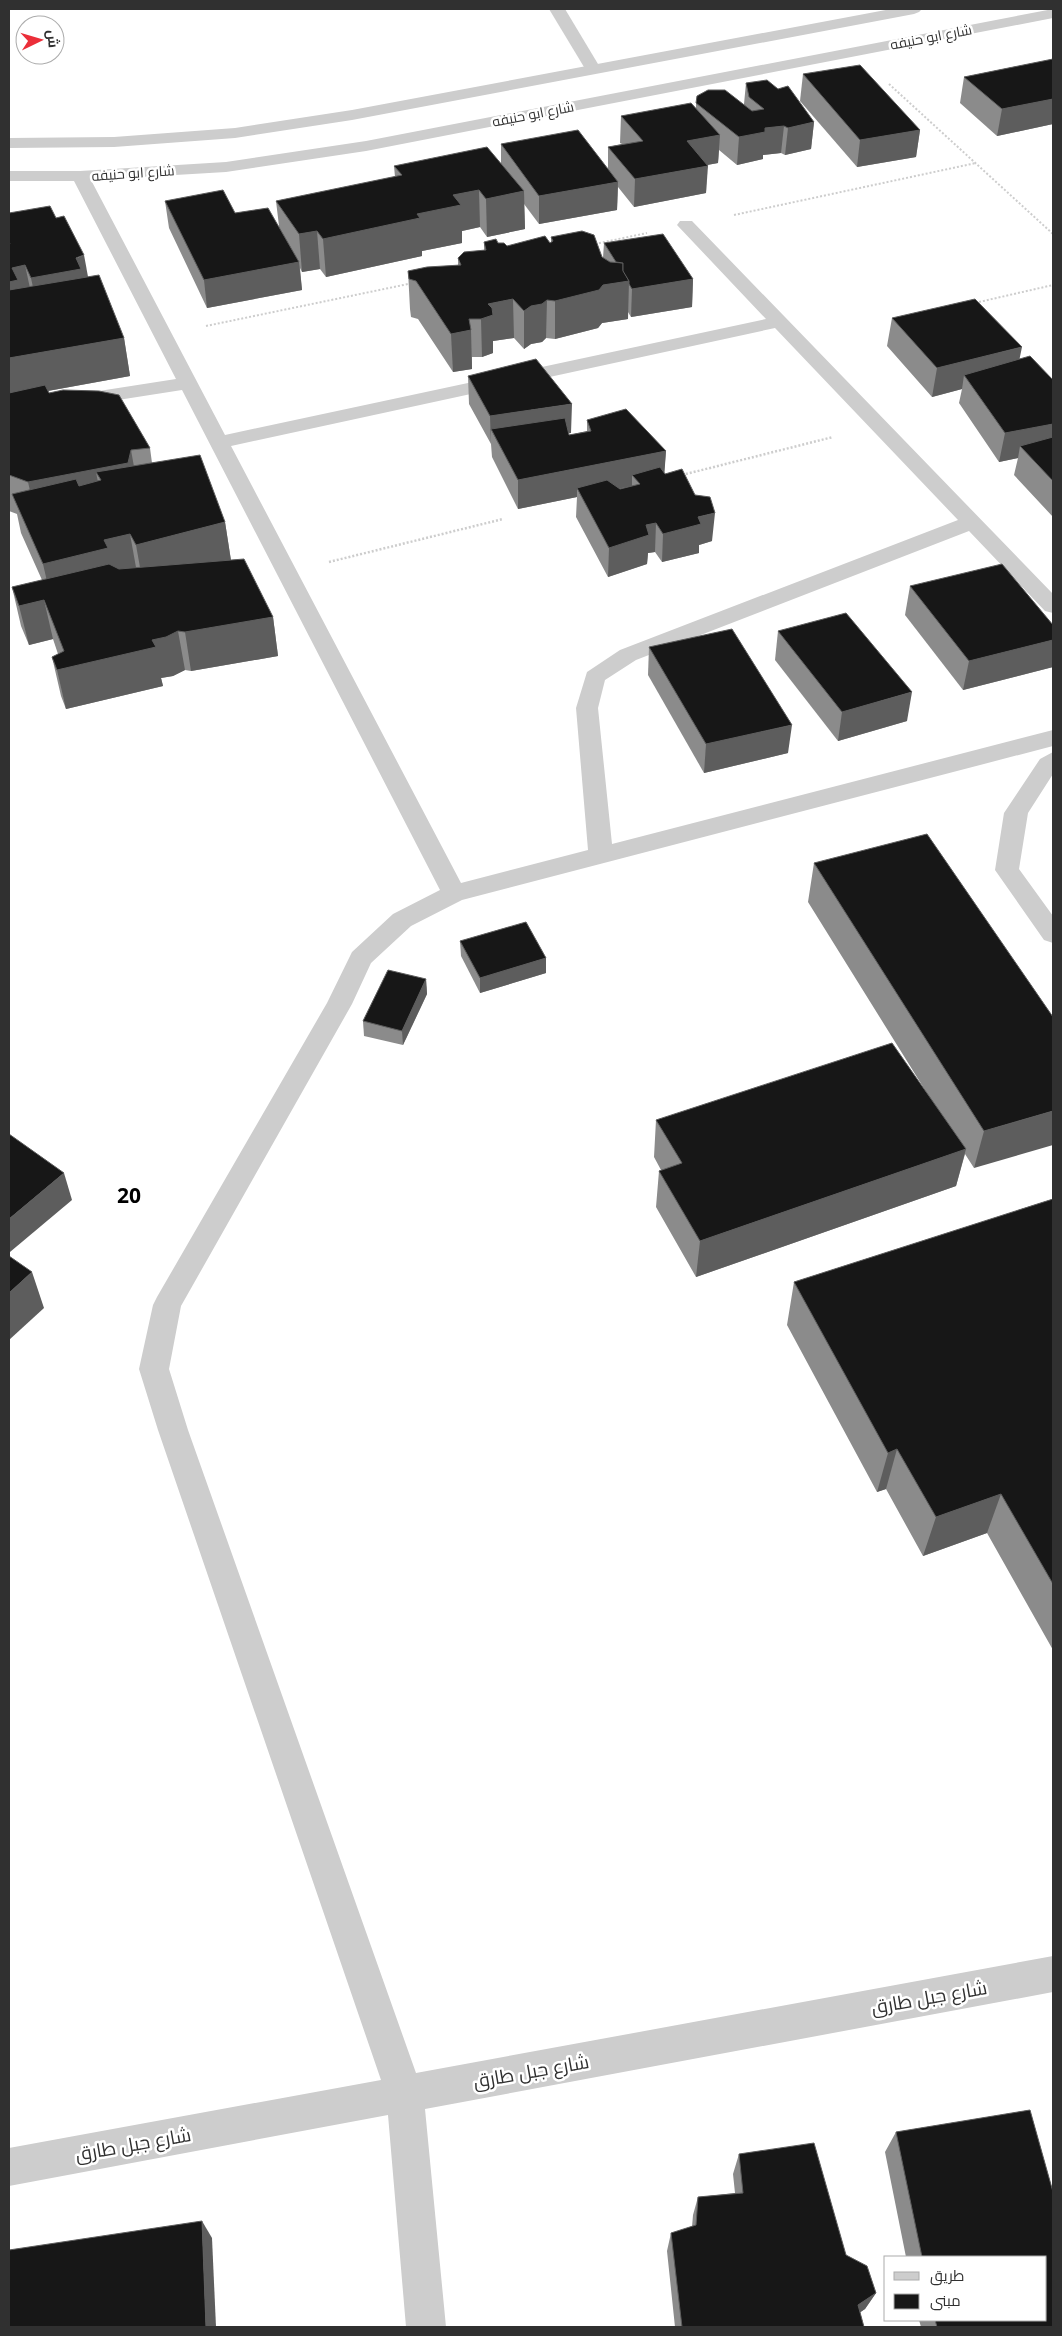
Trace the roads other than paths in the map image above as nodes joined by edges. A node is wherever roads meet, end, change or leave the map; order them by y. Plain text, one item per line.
1 (557, 9) edge
2 (914, 9) edge
3 (1053, 13) edge
4 (593, 70) junction
5 (9, 142) edge
6 (9, 176) edge
7 (80, 176) junction
8 (686, 225) road end
9 (779, 322) junction
10 (188, 382) junction
11 (9, 411) edge
12 (218, 443) junction
13 (972, 522) junction
14 (1053, 606) edge
15 (1053, 738) edge
16 (1053, 760) edge
17 (601, 854) junction
18 (454, 893) junction
19 (1053, 934) edge
20 (1053, 1974) edge
21 (406, 2094) junction
22 (9, 2167) edge
23 (426, 2327) edge

1 - 4 street
2 - 4 street, شارع ابو حنيفه
3 - 7 street, شارع ابو حنيفه
4 - 5 street, شارع ابو حنيفه
6 - 7 street, شارع ابو حنيفه
7 - 10 street
8 - 9 street
9 - 12 street
9 - 13 street
10 - 11 street
10 - 12 street
12 - 18 street
13 - 14 street
13 - 17 street
15 - 17 street
16 - 19 street
17 - 18 street
18 - 21 street
20 - 21 street, شارع جبل طارق
21 - 22 street, شارع جبل طارق
21 - 23 street

